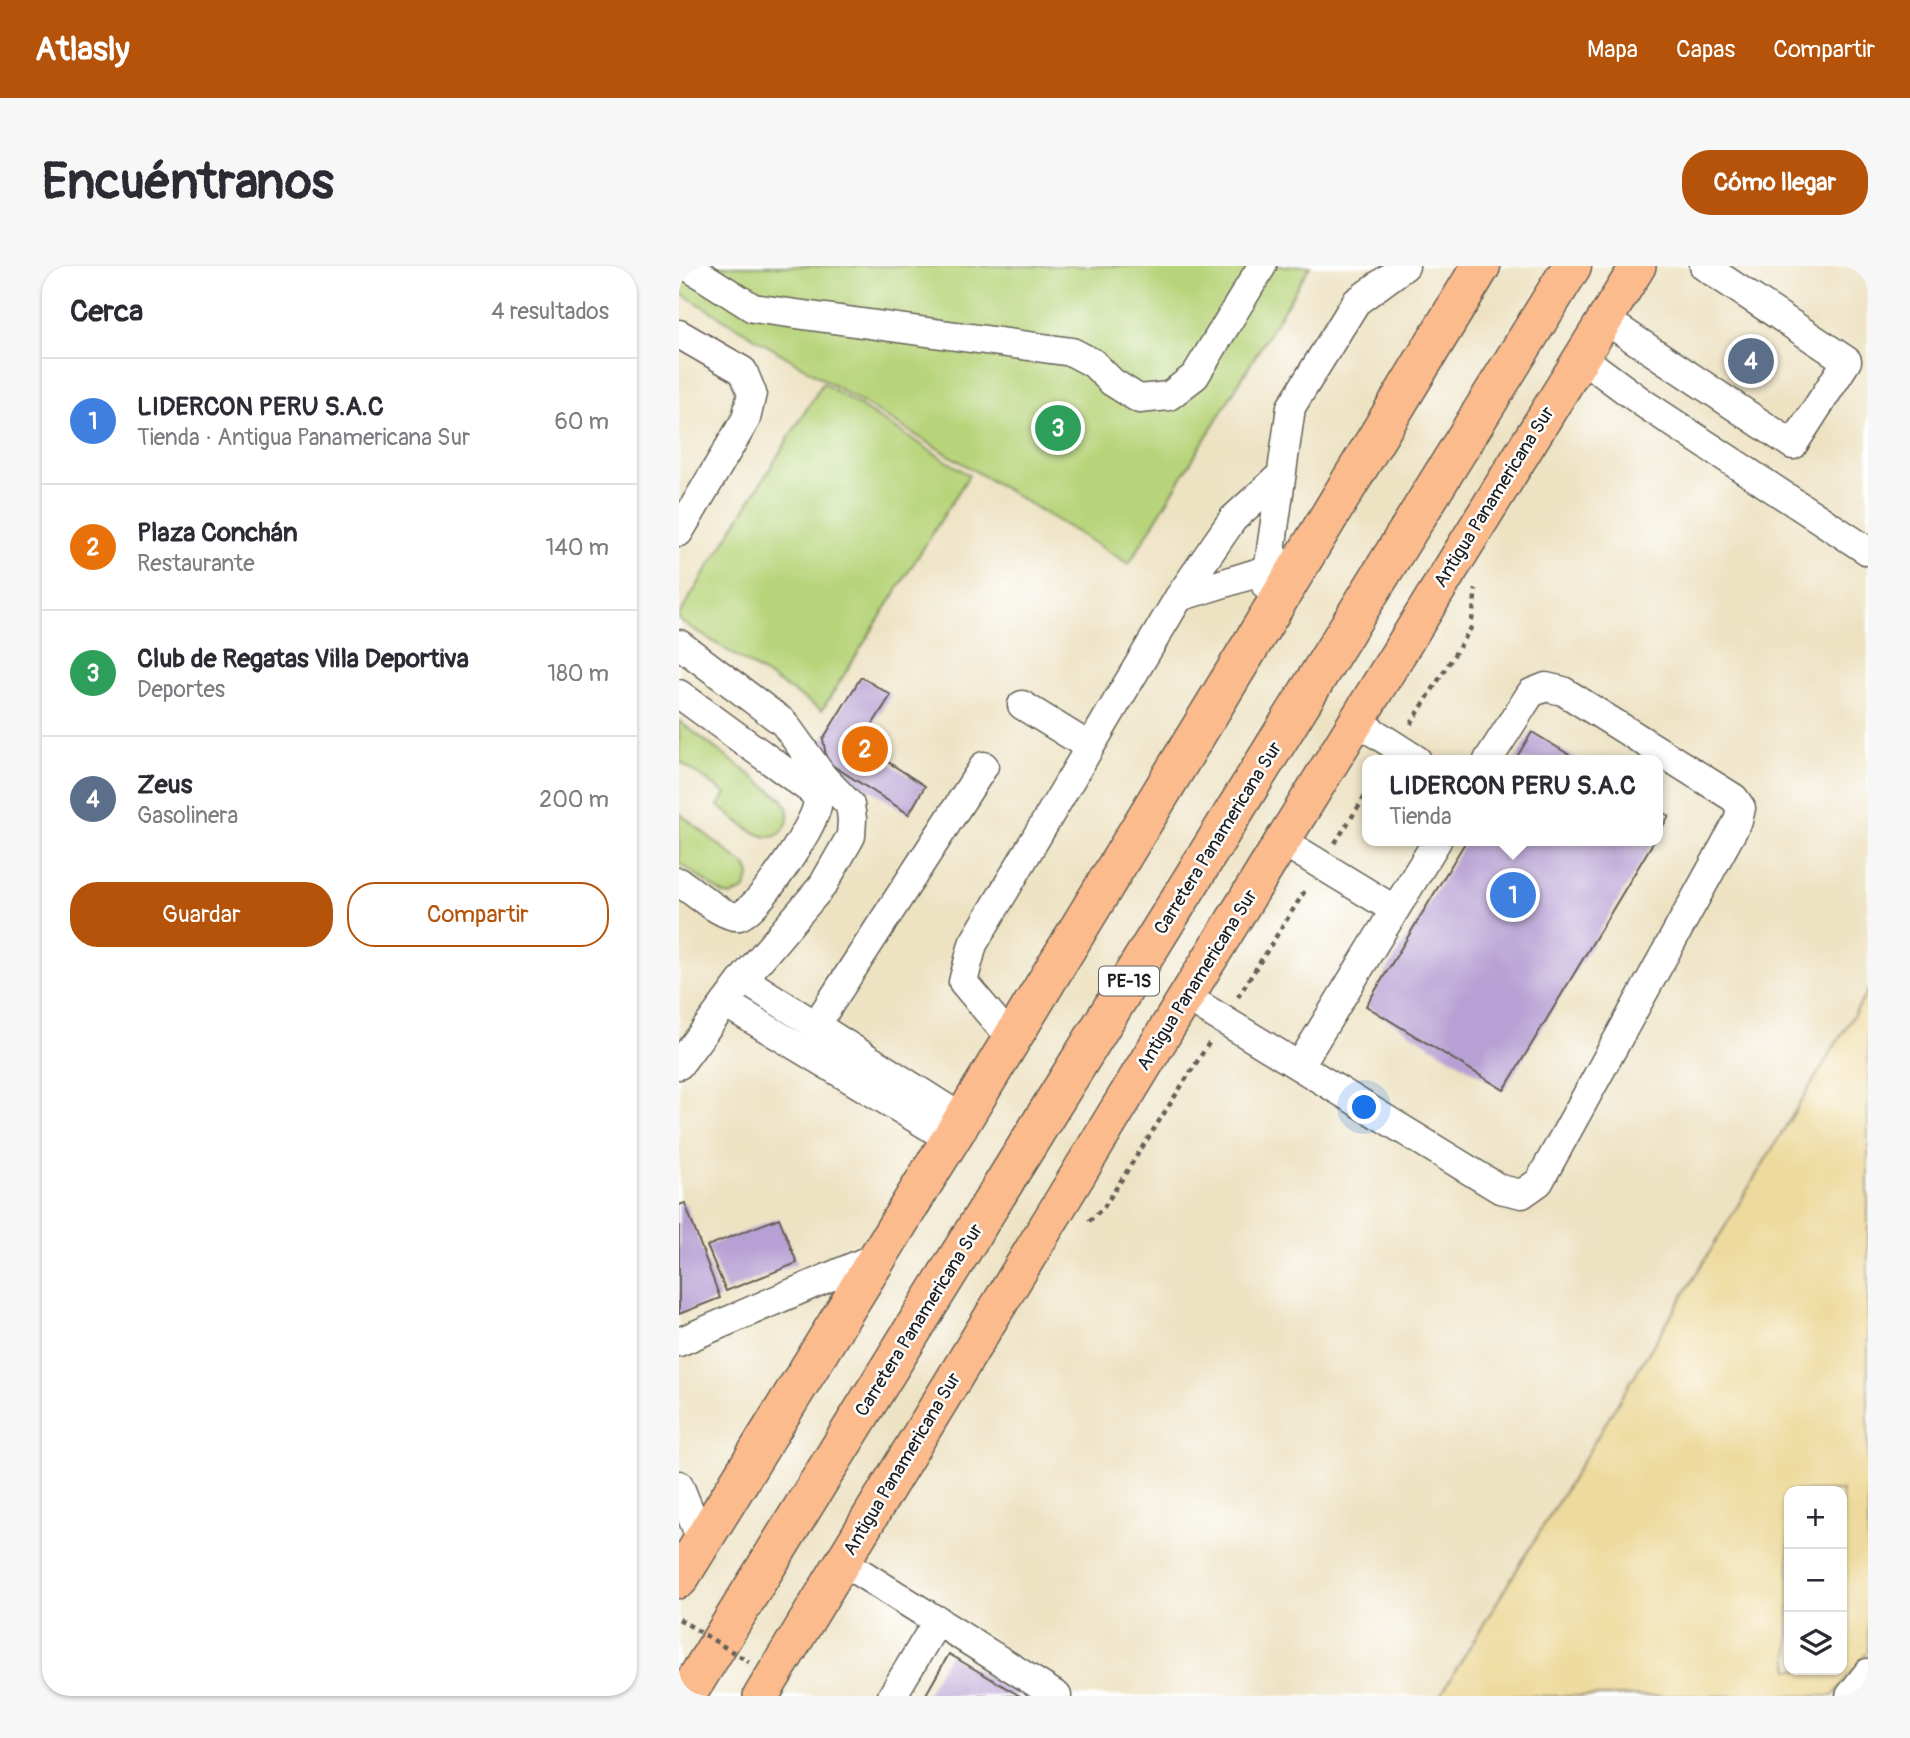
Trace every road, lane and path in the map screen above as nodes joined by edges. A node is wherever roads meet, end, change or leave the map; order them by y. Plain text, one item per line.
1 (687, 266) edge
2 (1262, 266) edge
3 (1378, 266) edge
4 (1405, 266) edge
5 (1481, 266) edge
6 (1572, 266) edge
7 (1638, 266) edge
8 (1704, 266) edge
9 (1356, 302) junction
10 (1604, 319) junction
11 (679, 334) edge
12 (1581, 357) junction
13 (1281, 475) junction
14 (679, 532) edge
15 (1868, 551) edge
16 (1285, 564) junction
17 (1476, 587) dead end
18 (1179, 597) junction
19 (679, 644) edge
20 (679, 694) edge
21 (1022, 705) dead end
22 (1356, 721) junction
23 (1090, 747) junction
24 (1407, 754) edge
25 (1491, 755) edge
26 (984, 765) dead end
27 (1362, 801) edge
28 (1282, 841) junction
29 (1434, 846) edge
30 (787, 863) junction
31 (1321, 865) junction
32 (679, 882) edge
33 (823, 886) junction
34 (1395, 910) junction
35 (743, 979) junction
36 (1186, 997) junction
37 (725, 1003) junction
38 (1224, 1019) junction
39 (816, 1026) junction
40 (1011, 1039) junction
41 (680, 1062) edge
42 (1300, 1065) junction
43 (956, 1129) junction
44 (1084, 1225) dead end
45 (878, 1256) junction
46 (679, 1342) edge
47 (679, 1485) edge
48 (702, 1542) junction
49 (843, 1562) junction
50 (679, 1579) edge
51 (679, 1619) edge
52 (938, 1620) junction
53 (749, 1662) dead end
54 (1868, 1673) edge
55 (686, 1696) edge
56 (761, 1696) edge
57 (892, 1696) edge
58 (1057, 1696) edge
59 (1850, 1696) edge

1 - 2 street
3 - 9 street
4 - 9 street
5 - 16 highway
6 - 55 highway, Carretera Panamericana Sur / PE-1S
7 - 10 main road, Antigua Panamericana Sur
8 - 10 street
9 - 13 street
10 - 12 main road, Antigua Panamericana Sur
11 - 14 street
12 - 15 street
12 - 22 main road, Antigua Panamericana Sur
13 - 16 street
13 - 18 street
16 - 18 street
16 - 40 highway
17 - 24 path
18 - 23 street
19 - 33 street
20 - 30 street
21 - 23 street
22 - 24 street
22 - 28 main road, Antigua Panamericana Sur
23 - 40 street
25 - 42 street
26 - 39 street
27 - 31 path
28 - 31 street
28 - 36 main road, Antigua Panamericana Sur
29 - 34 street
30 - 32 street
30 - 33 street
31 - 34 street
31 - 38 path
33 - 35 street
34 - 42 street
35 - 37 street
35 - 39 street
36 - 38 street
36 - 49 main road, Antigua Panamericana Sur
37 - 41 street
37 - 43 street
38 - 42 street
38 - 44 path
39 - 43 street
40 - 43 highway
43 - 45 highway
45 - 46 street
45 - 48 highway
47 - 48 street
48 - 50 highway
49 - 52 street
49 - 56 main road, Antigua Panamericana Sur
51 - 53 path, bridge
52 - 57 street
52 - 58 street
54 - 59 street

